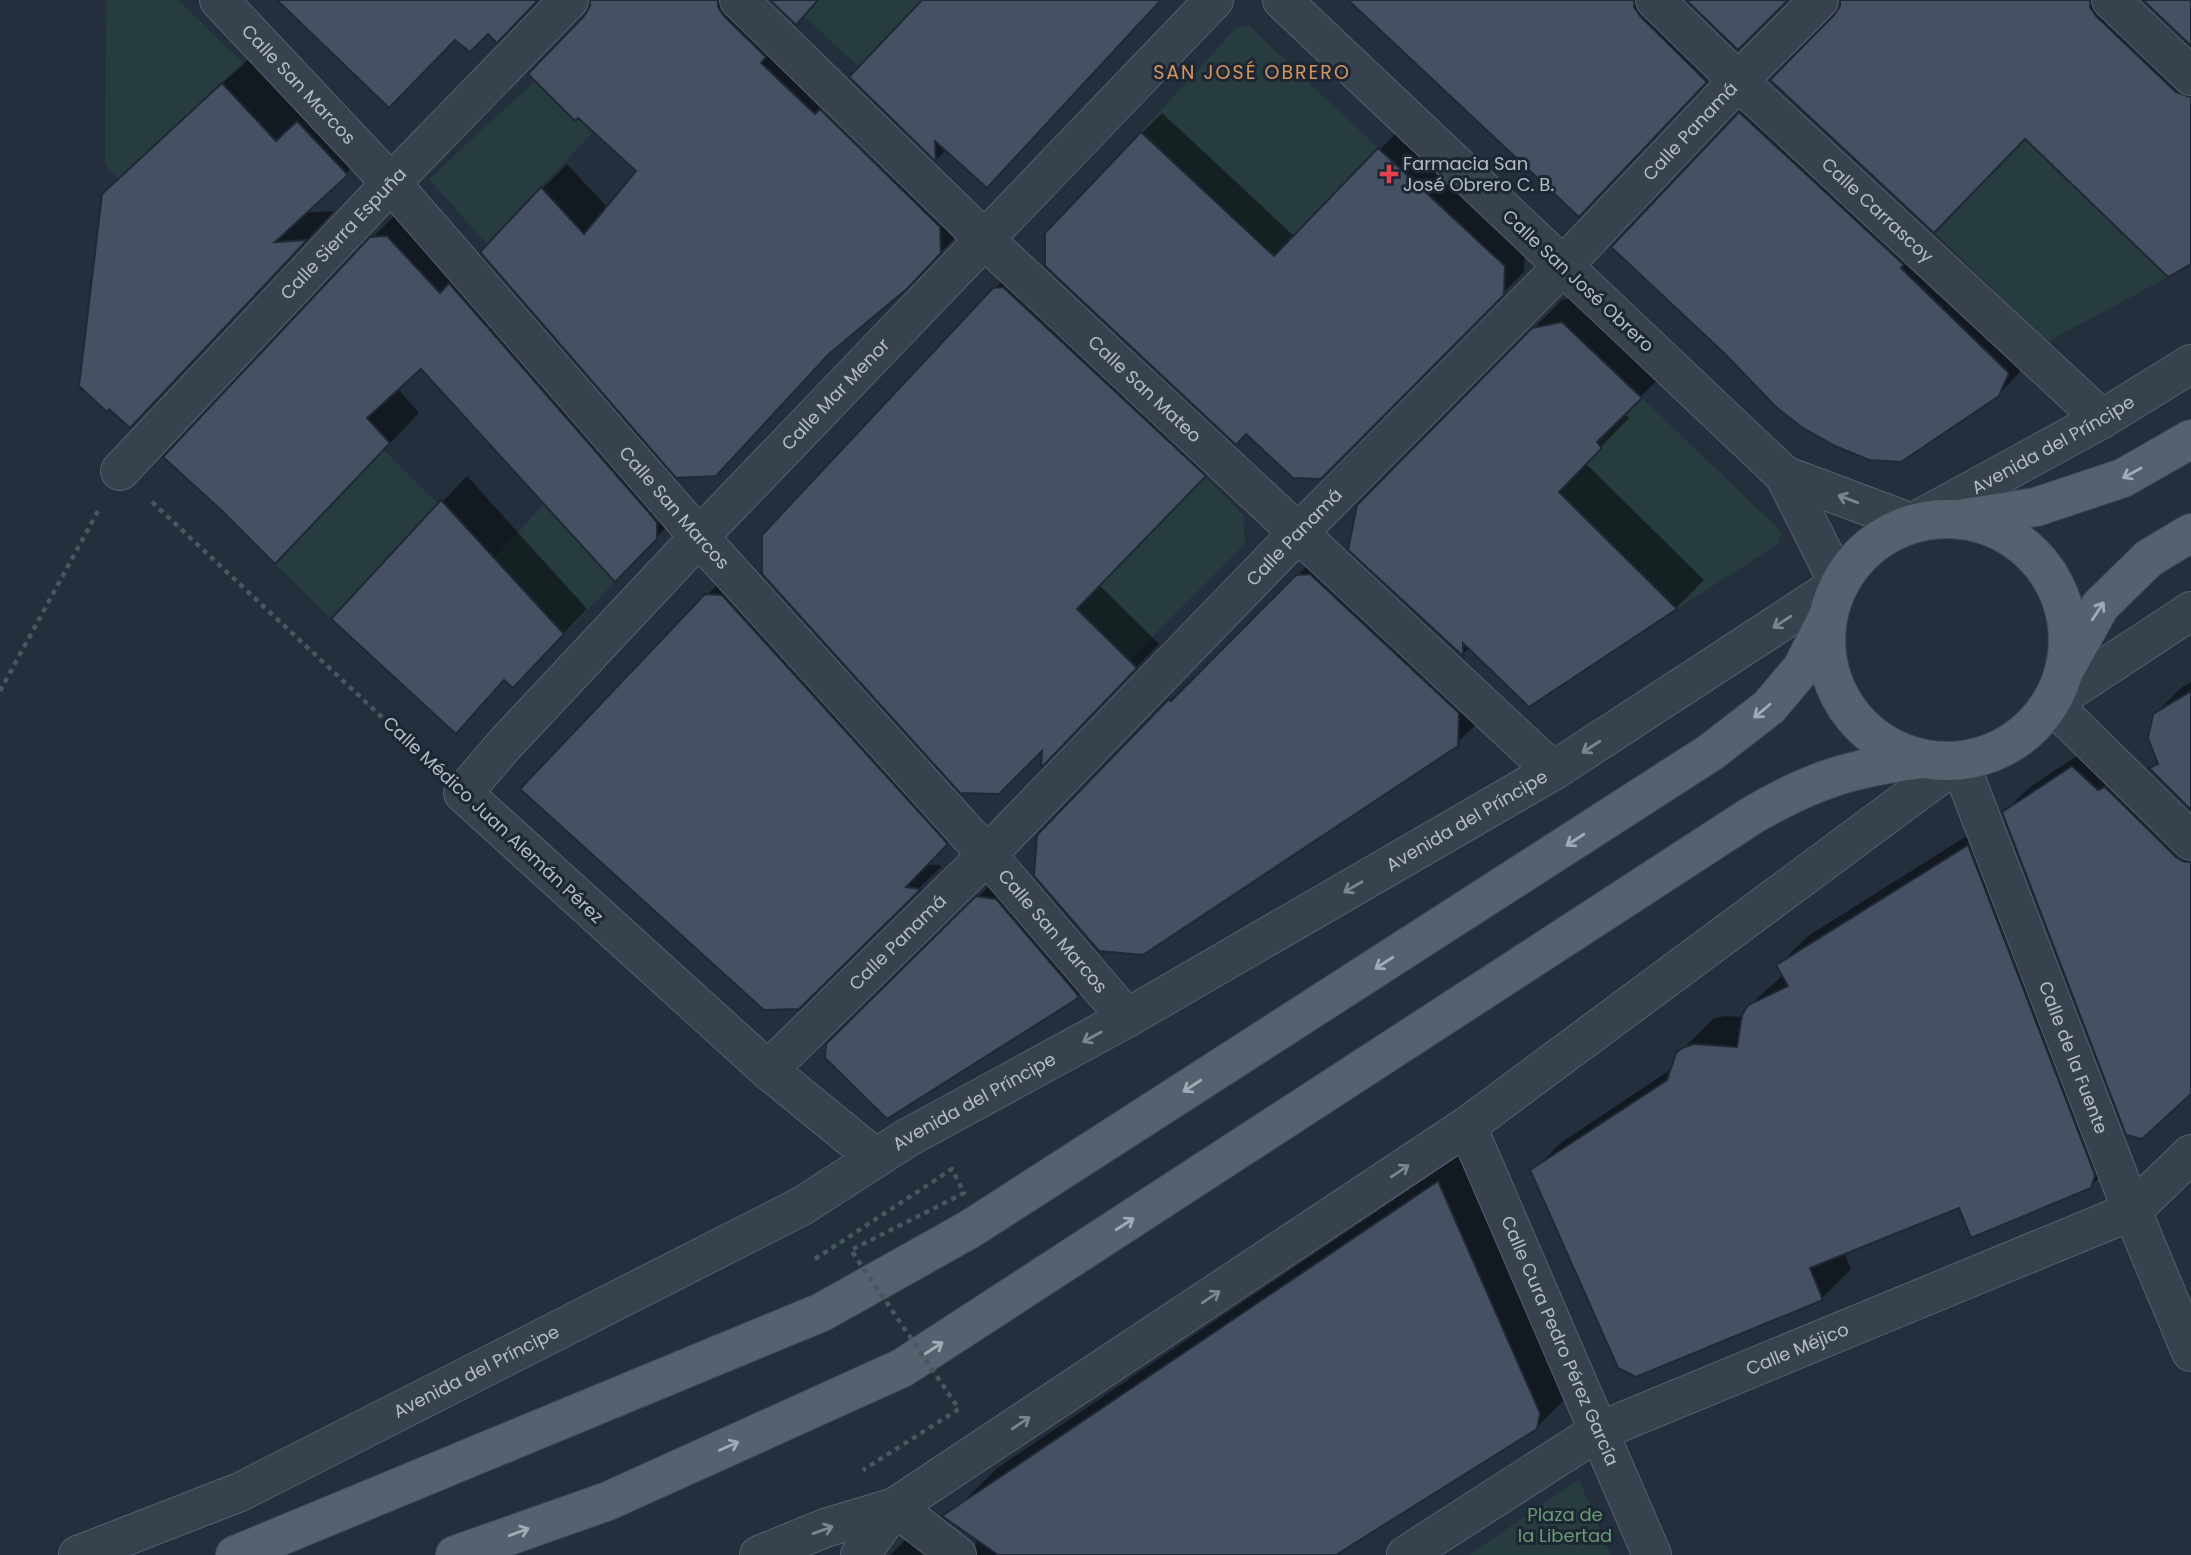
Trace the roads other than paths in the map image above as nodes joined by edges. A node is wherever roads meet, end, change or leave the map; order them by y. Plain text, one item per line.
1 (219, 0) edge
2 (569, 0) edge
3 (739, 0) edge
4 (1214, 0) edge
5 (1282, 0) edge
6 (1655, 0) edge
7 (1819, 0) edge
8 (2111, 0) edge
9 (2191, 76) edge
10 (1738, 81) junction
11 (391, 183) junction
12 (985, 240) junction
13 (1562, 267) junction
14 (2191, 364) edge
15 (2102, 419) junction
16 (2191, 439) edge
17 (120, 471) road end
18 (1784, 475) junction
19 (1959, 519) junction
20 (1912, 523) junction
21 (1298, 533) junction
22 (2191, 534) edge
23 (699, 537) junction
24 (1833, 600) junction
25 (2191, 611) edge
26 (2058, 687) junction
27 (1922, 759) junction
28 (1959, 761) junction
29 (1553, 771) junction
30 (463, 793) joint
31 (2191, 841) edge
32 (987, 855) junction
33 (1127, 1018) junction
34 (768, 1070) junction
35 (1467, 1126) junction
36 (2191, 1154) edge
37 (876, 1158) junction
38 (2132, 1212) junction
39 (2191, 1352) edge
40 (1597, 1432) junction
41 (895, 1507) junction
42 (78, 1555) edge
43 (235, 1555) edge
44 (455, 1555) edge
45 (759, 1555) edge
46 (860, 1555) edge
47 (957, 1555) edge
48 (1406, 1555) edge
49 (1653, 1555) edge

1 - 11 street, Calle San Marcos
2 - 11 street, Calle Sierra Espuña
3 - 12 street, Calle San Mateo
4 - 12 street, Calle Mar Menor
5 - 13 street, Calle San José Obrero
6 - 10 street, Calle Carrascoy
7 - 10 street, Calle Panamá
8 - 9 street
10 - 13 street, Calle Panamá
10 - 15 street, Calle Carrascoy
11 - 17 street, Calle Sierra Espuña
11 - 23 street, Calle San Marcos
12 - 21 street, Calle San Mateo
12 - 23 street, Calle Mar Menor
13 - 18 street, Calle San José Obrero
13 - 21 street, Calle Panamá
14 - 15 street, Avenida del Príncipe
15 - 20 street, Avenida del Príncipe
16 -> 19 main road, Avenida del Príncipe
20 -> 18 street, Calle San José Obrero
18 - 24 street, Calle San José Obrero
19 - 20 main road
19 - 26 main road
20 - 24 main road
21 - 29 street, Calle San Mateo
21 - 32 street, Calle Panamá
26 -> 22 main road
23 - 30 street, Calle Mar Menor
23 - 32 street, Calle San Marcos
24 - 27 main road
24 -> 29 street, Avenida del Príncipe
24 -> 43 main road
25 - 26 street
26 - 28 main road
26 - 31 street
27 - 28 main road
44 -> 27 main road
28 - 35 street
28 - 38 street, Calle de la Fuente
29 -> 33 street, Avenida del Príncipe
30 - 34 street, Calle Médico Juan Alemán Pérez
32 - 33 street, Calle San Marcos
32 - 34 street, Calle Panamá
33 -> 37 street, Avenida del Príncipe
34 - 37 street, Calle Médico Juan Alemán Pérez
35 - 40 street, Calle Cura Pedro Pérez García
41 -> 35 street
36 - 38 street, Calle Méjico
37 - 42 street, Avenida del Príncipe
38 - 39 street, Calle de la Fuente
38 - 40 street, Calle Méjico
40 - 48 street, Calle Méjico
40 - 49 street, Calle Cura Pedro Pérez García
45 -> 41 street
41 - 46 street
41 - 47 street

